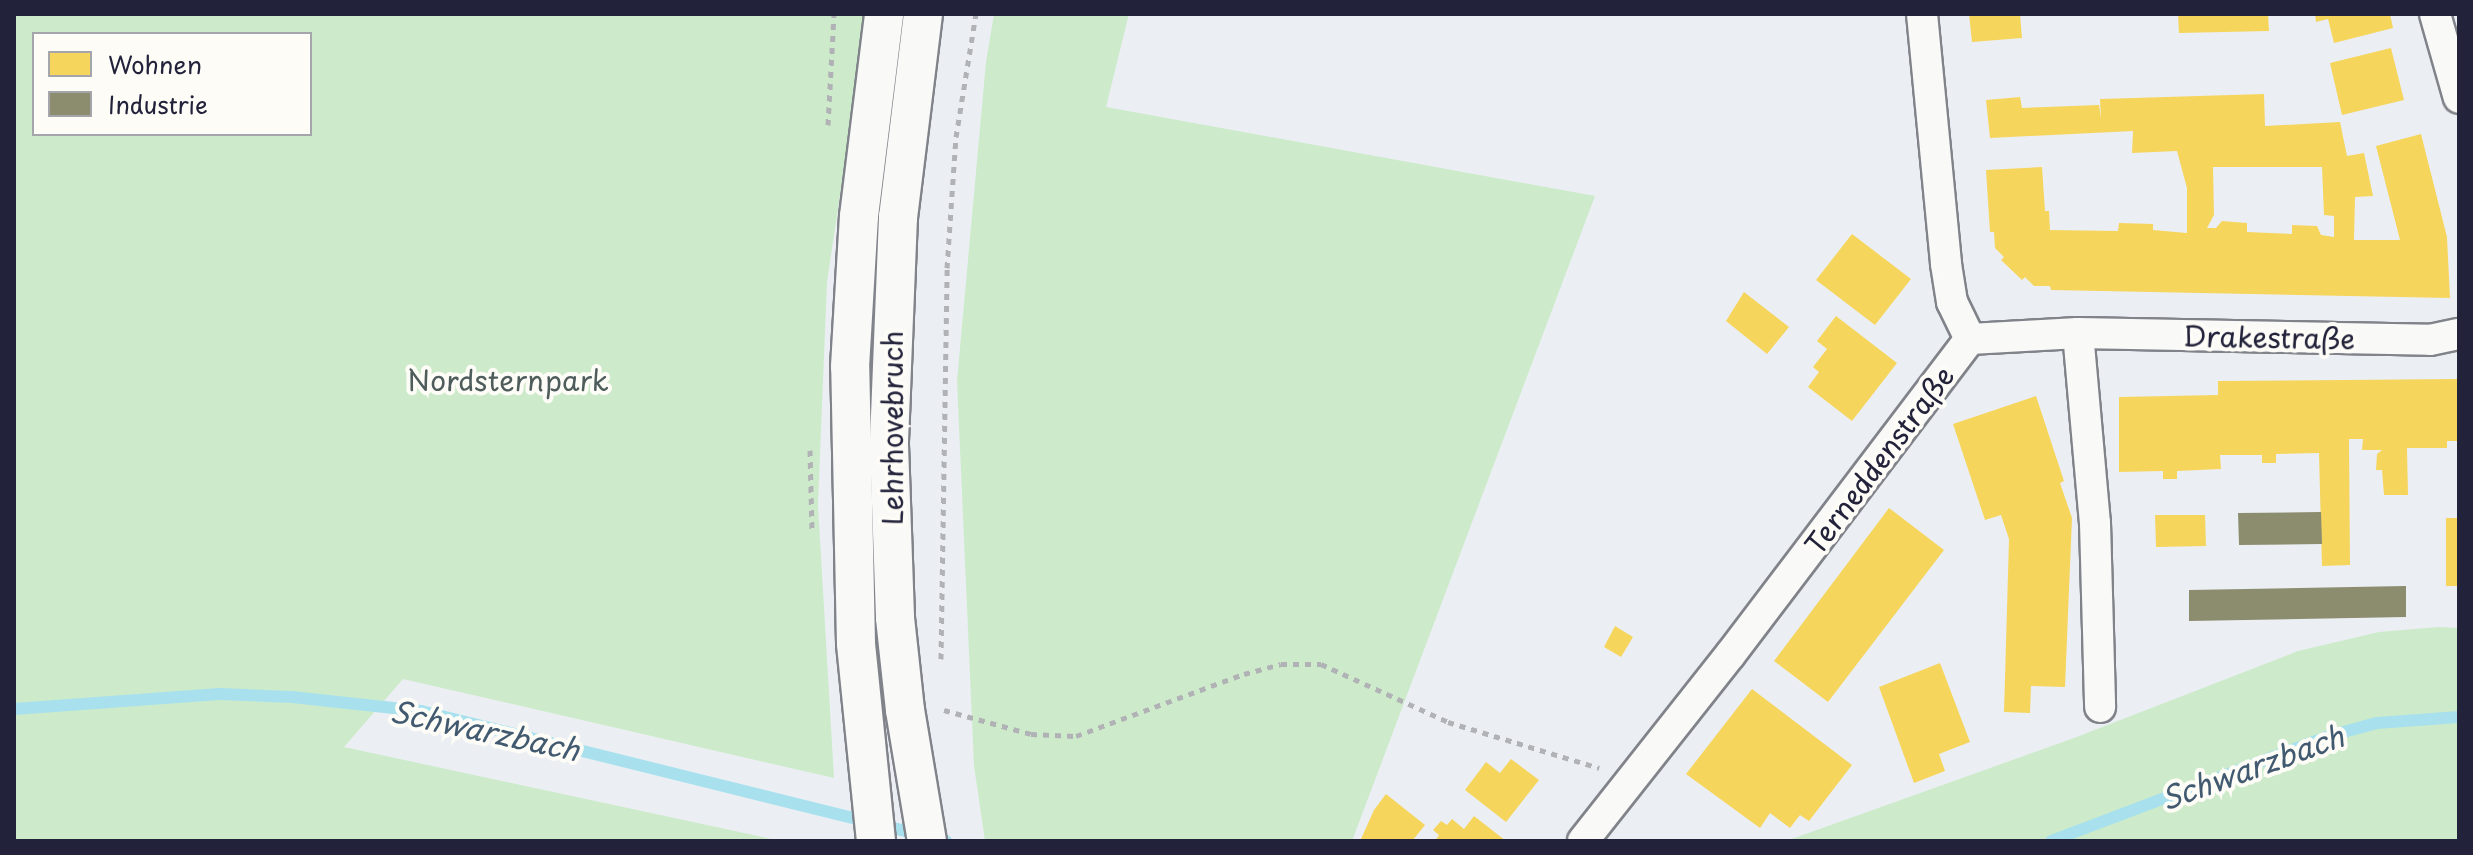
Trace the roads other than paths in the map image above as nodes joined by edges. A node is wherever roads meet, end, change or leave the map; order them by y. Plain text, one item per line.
1 (884, 14) edge
2 (923, 14) edge
3 (1922, 14) edge
4 (2435, 14) edge
5 (2459, 98) edge
6 (2078, 333) junction
7 (2459, 334) edge
8 (1970, 339) junction
9 (2100, 707) dead end
10 (876, 841) edge
11 (927, 841) edge
12 (1583, 841) edge

1 - 10 street, Lehrhovebruch
2 - 11 street, Lehrhovebruch
3 - 8 street, Terneddenstraße
4 - 5 street
6 - 7 street, Drakestraße
6 - 8 street, Drakestraße
6 - 9 street
8 - 12 street, Terneddenstraße

